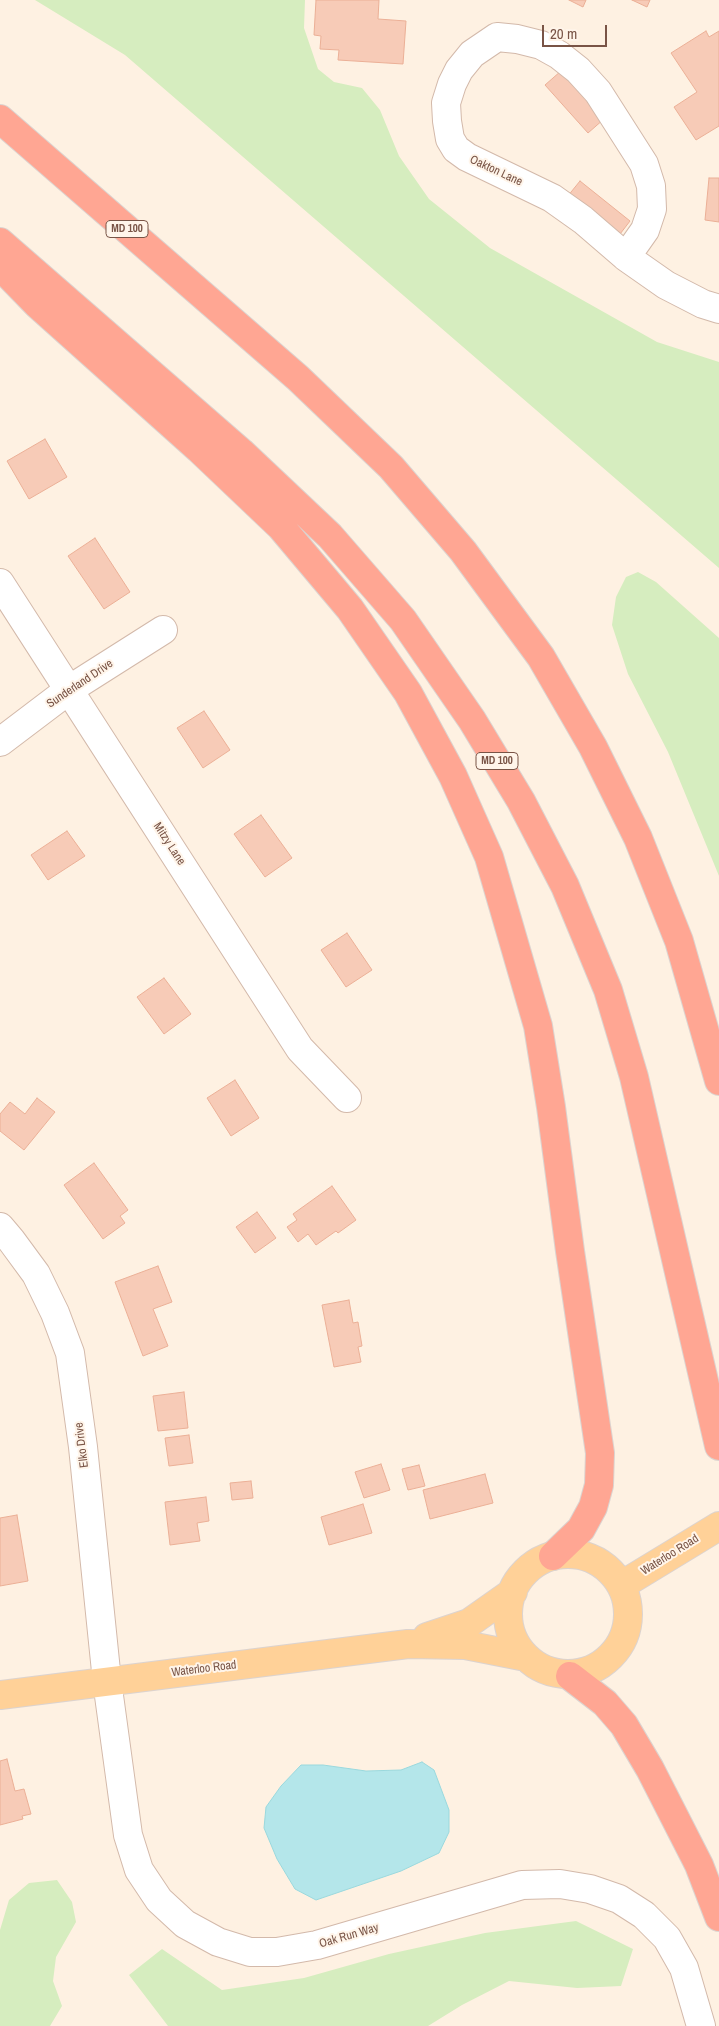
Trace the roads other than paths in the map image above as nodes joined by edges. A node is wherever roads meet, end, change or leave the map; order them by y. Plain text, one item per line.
1 (0, 119) edge
2 (0, 242) edge
3 (626, 257) junction
4 (0, 266) edge
5 (719, 309) edge
6 (0, 583) edge
7 (163, 630) dead end
8 (70, 689) junction
9 (0, 742) edge
10 (719, 1081) edge
11 (347, 1098) dead end
12 (0, 1227) edge
13 (719, 1446) edge
14 (719, 1526) edge
15 (553, 1556) junction
16 (622, 1586) junction
17 (513, 1592) junction
18 (408, 1644) junction
19 (526, 1657) junction
20 (570, 1676) junction
21 (107, 1681) junction
22 (0, 1695) edge
23 (719, 1917) edge
24 (702, 2026) edge

1 - 10 highway, MD 100
2 - 13 highway, MD 100
3 - 3 street, Oakton Lane
3 - 5 street, Oakton Lane
4 - 15 highway
6 - 8 street, Mitzy Lane
7 - 8 street, Sunderland Drive
8 - 9 street, Sunderland Drive
8 - 11 street, Mitzy Lane
12 - 21 street, Elko Drive
14 - 16 main road, Waterloo Road
15 - 16 main road
15 - 17 main road
16 - 20 main road
17 - 18 main road, Waterloo Road
17 - 19 main road
18 - 19 main road, Waterloo Road
18 - 21 main road, Waterloo Road
19 - 20 main road
20 - 23 highway
21 - 22 main road, Waterloo Road
21 - 24 street, Oak Run Way

